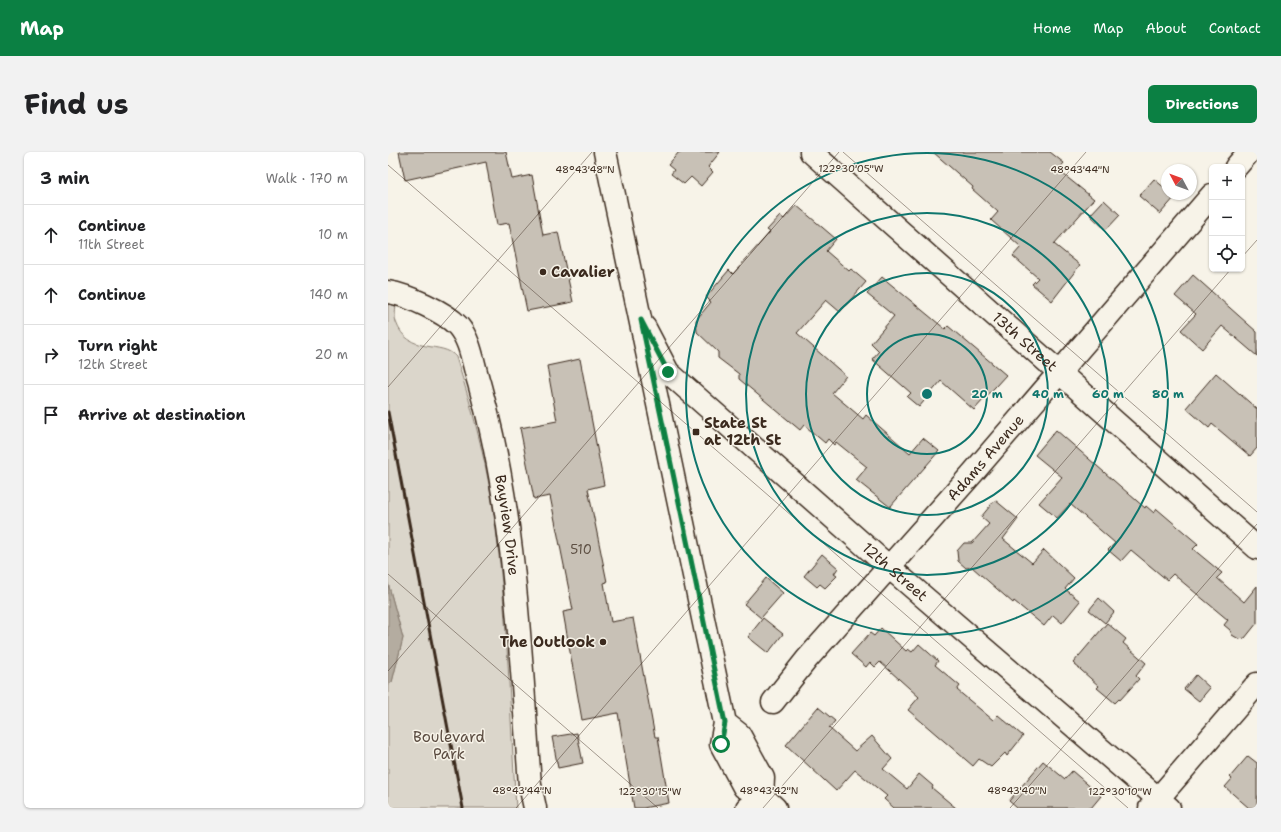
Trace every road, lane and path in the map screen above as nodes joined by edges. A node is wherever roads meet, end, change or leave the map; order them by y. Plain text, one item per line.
1 (605, 152) edge
2 (811, 152) edge
3 (1249, 152) edge
4 (1239, 164) edge
5 (1209, 198) edge
6 (388, 292) edge
7 (641, 320) junction
8 (1059, 371) junction
9 (1257, 548) edge
10 (889, 567) junction
11 (1257, 684) edge
12 (773, 702) dead end
13 (761, 804) edge
14 (1159, 805) edge
15 (535, 808) edge

1 - 7 street
2 - 8 street, 13th Street
3 - 4 street
5 - 8 street, Adams Avenue
6 - 15 street, Bayview Drive
7 - 10 street, 12th Street
7 - 13 street
8 - 9 street, 13th Street
8 - 10 street, Adams Avenue
10 - 12 street, Adams Avenue
10 - 14 street, 12th Street
11 - 14 street

